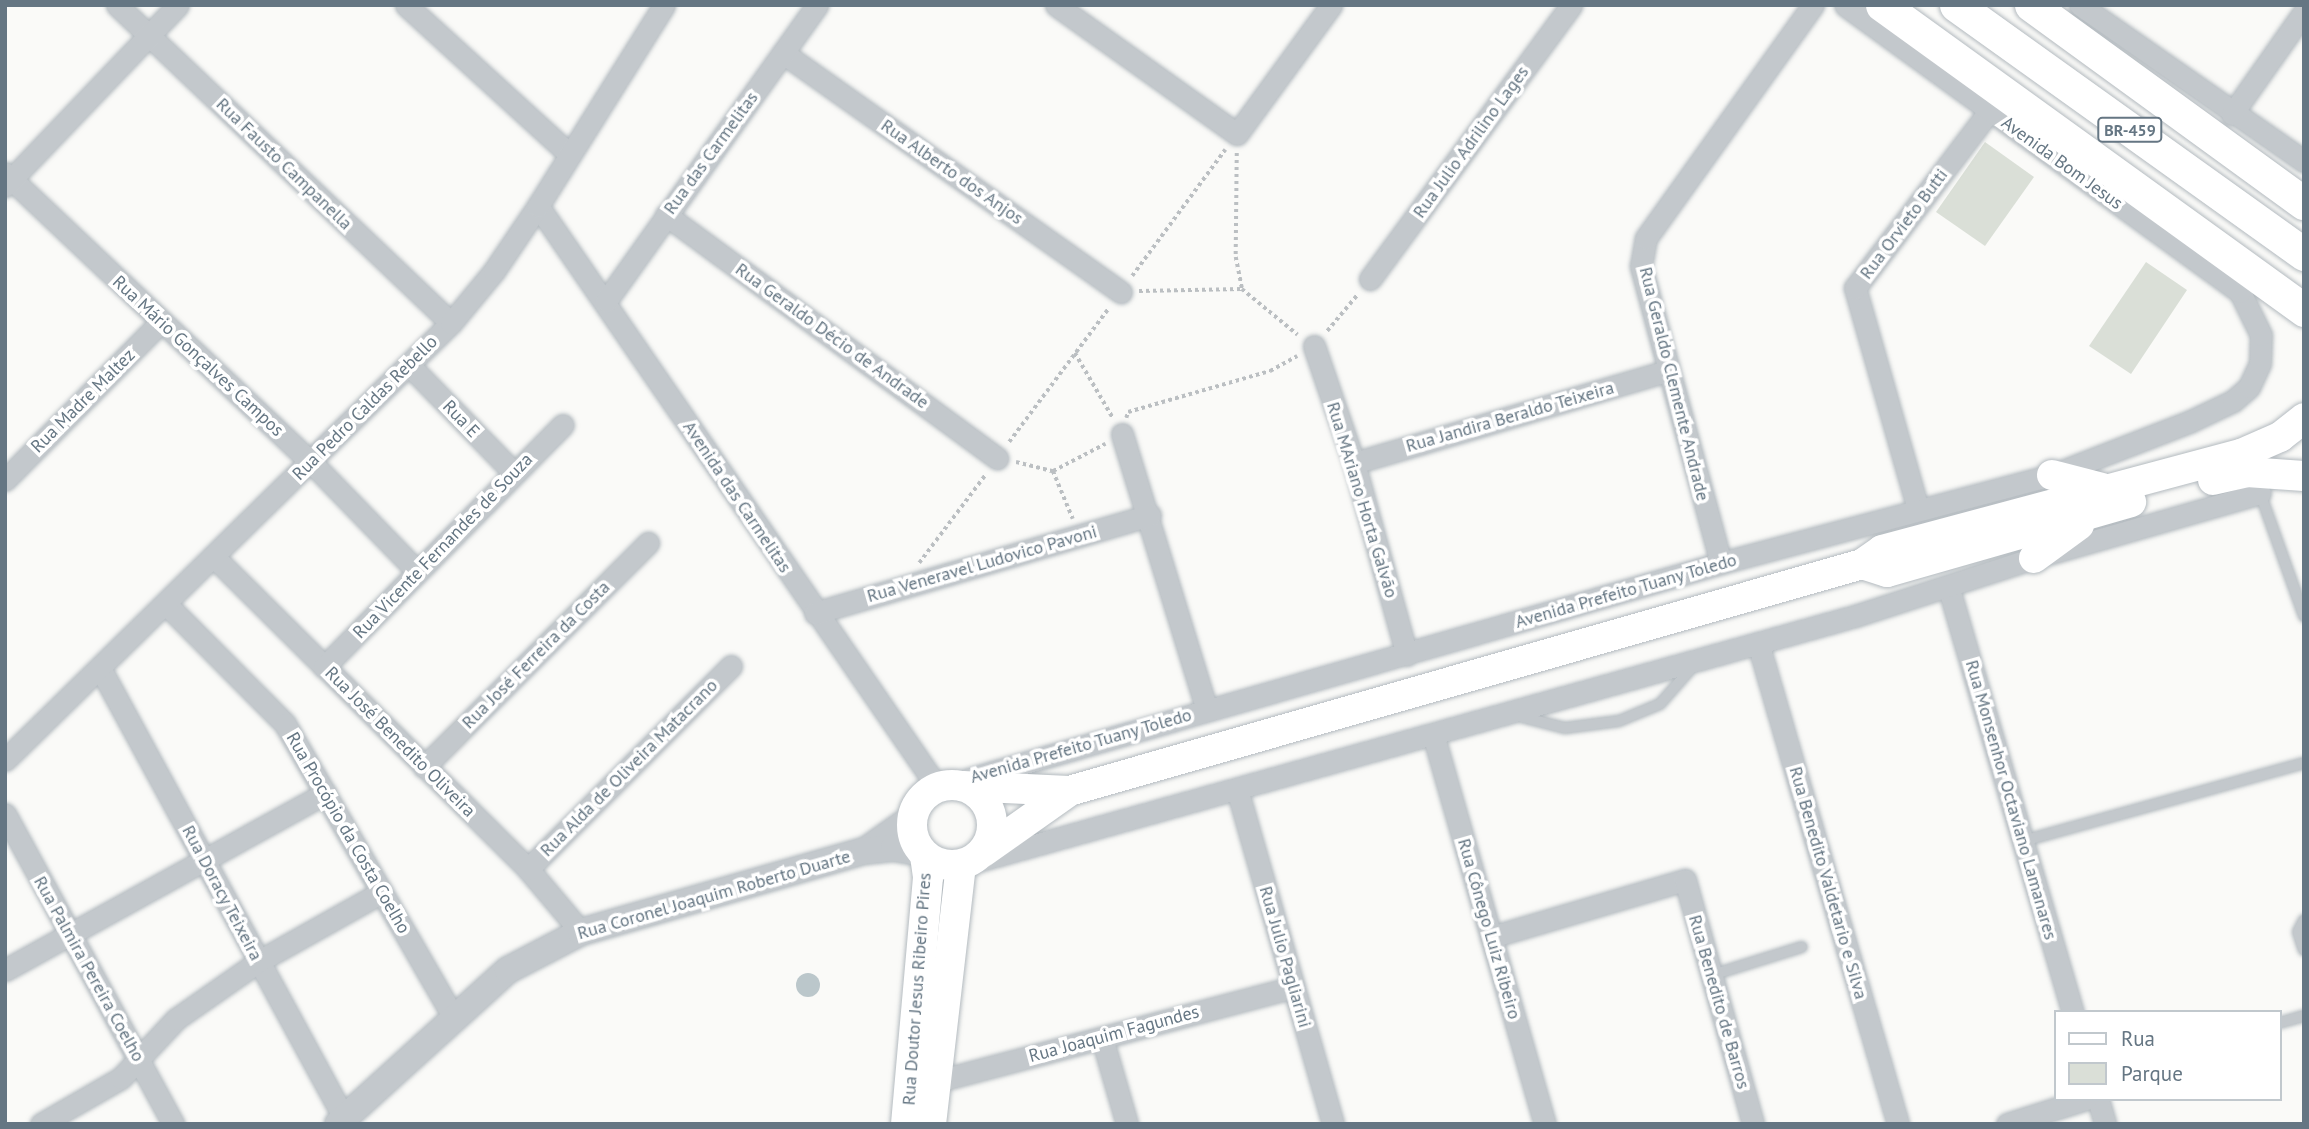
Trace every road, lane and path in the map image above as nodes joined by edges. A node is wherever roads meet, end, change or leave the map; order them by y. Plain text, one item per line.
1 (117, 5) edge
2 (178, 5) edge
3 (406, 5) edge
4 (664, 5) edge
5 (817, 5) edge
6 (1056, 5) edge
7 (1331, 5) edge
8 (1571, 5) edge
9 (1813, 5) edge
10 (1845, 5) edge
11 (1882, 5) edge
12 (1956, 5) edge
13 (1995, 5) edge
14 (2031, 5) edge
15 (2080, 5) edge
16 (2304, 12) edge
17 (2106, 13) edge
18 (149, 36) junction
19 (783, 53) junction
20 (1990, 110) junction
21 (2232, 114) junction
22 (1237, 134) junction
23 (569, 154) junction
24 (2304, 161) edge
25 (7, 179) edge
26 (2304, 203) edge
27 (538, 206) junction
28 (666, 215) junction
29 (2304, 226) edge
30 (2304, 254) edge
31 (1370, 279) joint
32 (1242, 289) junction
33 (1121, 292) joint
34 (606, 300) junction
35 (2304, 310) edge
36 (161, 322) junction
37 (451, 323) junction
38 (2261, 335) joint
39 (1314, 346) junction
40 (1075, 353) dead end
41 (409, 365) junction
42 (1667, 371) junction
43 (2302, 420) edge
44 (563, 425) dead end
45 (1122, 434) junction
46 (2304, 457) edge
47 (997, 458) junction
48 (310, 461) junction
49 (1354, 463) junction
50 (1054, 471) junction
51 (514, 473) junction
52 (2052, 475) junction
53 (2304, 477) edge
54 (5, 480) edge
55 (2148, 487) junction
56 (2260, 493) joint
57 (2099, 501) junction
58 (1917, 509) junction
59 (1150, 515) junction
60 (1078, 538) junction
61 (648, 543) dead end
62 (214, 558) junction
63 (2034, 558) junction
64 (1721, 563) junction
65 (417, 571) junction
66 (902, 586) junction
67 (1949, 589) junction
68 (166, 604) junction
69 (815, 613) junction
70 (2304, 616) edge
71 (1758, 643) junction
72 (1407, 655) junction
73 (1699, 660) junction
74 (731, 666) dead end
75 (324, 667) junction
76 (100, 668) junction
77 (1207, 710) junction
78 (1508, 713) junction
79 (1433, 734) junction
80 (5, 760) edge
81 (2304, 763) edge
82 (424, 767) junction
83 (947, 787) junction
84 (1237, 789) junction
85 (1069, 792) junction
86 (325, 793) junction
87 (5, 814) edge
88 (913, 817) junction
89 (2023, 841) junction
90 (864, 851) junction
91 (923, 854) junction
92 (204, 860) junction
93 (969, 861) junction
94 (528, 869) junction
95 (382, 892) junction
96 (2304, 920) edge
97 (580, 932) junction
98 (70, 935) junction
99 (1491, 937) junction
100 (1802, 947) dead end
101 (2304, 950) edge
102 (259, 961) junction
103 (5, 970) edge
104 (1712, 975) junction
105 (1294, 987) junction
106 (2072, 1010) edge
107 (453, 1016) junction
108 (2304, 1017) edge
109 (2281, 1023) edge
110 (1102, 1038) junction
111 (138, 1057) junction
112 (934, 1082) junction
113 (2080, 1101) edge
114 (2099, 1101) edge
115 (341, 1121) edge
116 (41, 1124) edge
117 (173, 1124) edge
118 (906, 1124) edge
119 (931, 1124) edge
120 (1127, 1124) edge
121 (1334, 1124) edge
122 (1545, 1124) edge
123 (1754, 1124) edge
124 (1898, 1124) edge
125 (2007, 1124) edge
126 (2105, 1124) edge

1 - 18 street, Rua Fausto Campanella
2 - 18 street
3 - 23 street
4 - 23 street, Rua Pedro Caldas Rebello
5 - 19 street, Rua das Carmelitas
6 - 22 street
7 - 22 street
8 - 31 street, Rua Julio Adrilino Lages
9 - 42 street, Rua Geraldo Clemente Andrade
10 - 20 street, Avenida Bom Jesus
11 - 35 main road
12 - 30 main road, BR-459
13 - 29 main road, BR-459
14 - 26 main road
15 - 17 street
16 - 21 street
17 - 21 street
18 - 25 street
18 - 37 street, Rua Fausto Campanella
19 - 28 street, Rua das Carmelitas
19 - 33 street, Rua Alberto dos Anjos
20 - 38 street, Avenida Bom Jesus
20 - 58 street, Rua Orvieto Butti
21 - 24 street
22 - 32 path
23 - 27 street, Rua Pedro Caldas Rebello
25 - 36 street, Rua Mário Gonçalves Campos
27 - 34 street, Avenida das Carmelitas
27 - 37 street, Rua Pedro Caldas Rebello
28 - 34 street, Rua das Carmelitas
28 - 47 street, Rua Geraldo Décio de Andrade
31 - 39 path
32 - 33 path
32 - 39 path
34 - 69 street, Avenida das Carmelitas
36 - 48 street, Rua Mário Gonçalves Campos
36 - 54 street, Rua Madre Maltez
37 - 41 street, Rua Pedro Caldas Rebello
38 - 52 street, Avenida Prefeito Tuany Toledo
39 - 45 path
39 - 49 street, Rua MAriano Horta Galvão
40 - 45 path
41 - 48 street, Rua Pedro Caldas Rebello
41 - 51 street, Rua E
42 - 49 street, Rua Jandira Beraldo Teixeira
42 - 64 street, Rua Geraldo Clemente Andrade
43 - 46 main road
43 - 55 main road
44 - 51 street, Rua Vicente Fernandes de Souza
45 - 50 path
45 - 59 street
47 - 50 path
47 - 66 path
48 - 62 street, Rua Pedro Caldas Rebello
48 - 65 street, Rua Mário Gonçalves Campos
49 - 72 street, Rua MAriano Horta Galvão
50 - 60 path
51 - 65 street, Rua Vicente Fernandes de Souza
52 - 57 main road
52 - 58 street, Avenida Prefeito Tuany Toledo
53 - 55 main road
55 - 57 main road, Avenida Prefeito Tuany Toledo
56 - 63 street
56 - 70 lane
57 - 63 main road
57 - 85 main road, Avenida Prefeito Tuany Toledo
58 - 64 street, Avenida Prefeito Tuany Toledo
59 - 60 street, Rua Veneravel Ludovico Pavoni
59 - 77 street
60 - 66 street, Rua Veneravel Ludovico Pavoni
61 - 82 street, Rua José Ferreira da Costa
62 - 68 street, Rua Pedro Caldas Rebello
62 - 75 street, Rua José Benedito Oliveira
63 - 67 street
64 - 72 street, Avenida Prefeito Tuany Toledo
65 - 75 street, Rua Vicente Fernandes de Souza
66 - 69 street, Rua Veneravel Ludovico Pavoni
67 - 71 street
67 - 89 street, Rua Monsenhor Octaviano Lamanares
68 - 76 street, Rua Pedro Caldas Rebello
68 - 86 street, Rua Procópio da Costa Coelho
69 - 83 street, Avenida das Carmelitas
71 - 73 street
71 - 124 street, Rua Benedito Valdetario e Silva
72 - 77 street, Avenida Prefeito Tuany Toledo
73 - 78 street
73 - 78 lane
74 - 94 street, Rua Alda de Oliveira Matacrano
75 - 82 street, Rua José Benedito Oliveira
76 - 80 street, Rua Pedro Caldas Rebello
76 - 92 street, Rua Doracy Teixeira
77 - 83 street, Avenida Prefeito Tuany Toledo
78 - 79 street
79 - 84 street
79 - 99 street, Rua Cônego Luiz Ribeiro
81 - 89 lane
82 - 94 street, Rua José Benedito Oliveira
83 - 85 main road, Avenida Prefeito Tuany Toledo
83 - 88 main road
83 - 93 main road
84 - 93 street
84 - 105 street, Rua Julio Pagliarini
85 - 93 main road, Avenida Prefeito Tuany Toledo
86 - 92 street
86 - 95 street, Rua Procópio da Costa Coelho
87 - 98 street, Rua Palmira Pereira Coelho
88 - 90 street, Rua Coronel Joaquim Roberto Duarte
88 - 91 main road
89 - 106 street, Rua Monsenhor Octaviano Lamanares
90 - 91 street, Rua Coronel Joaquim Roberto Duarte
90 - 97 street, Rua Coronel Joaquim Roberto Duarte
91 - 93 main road
91 - 118 main road, Rua Doutor Jesus Ribeiro Pires
92 - 98 street
92 - 102 street, Rua Doracy Teixeira
93 - 112 main road, Rua Doutor Jesus Ribeiro Pires
94 - 97 street, Rua José Benedito Oliveira
95 - 102 street
95 - 107 street, Rua Procópio da Costa Coelho
96 - 101 lane
97 - 107 street, Rua Coronel Joaquim Roberto Duarte
98 - 103 street
98 - 111 street, Rua Palmira Pereira Coelho
99 - 104 street, Rua Benedito de Barros
99 - 122 street, Rua Cônego Luiz Ribeiro
100 - 104 lane
102 - 111 street
102 - 115 street, Rua Doracy Teixeira
104 - 123 street, Rua Benedito de Barros
105 - 110 street, Rua Joaquim Fagundes
105 - 121 street, Rua Julio Pagliarini
107 - 115 street, Rua Coronel Joaquim Roberto Duarte
108 - 109 lane
110 - 112 street, Rua Joaquim Fagundes
110 - 120 street
111 - 116 street
111 - 117 street, Rua Palmira Pereira Coelho
112 - 119 main road, Rua Doutor Jesus Ribeiro Pires
113 - 125 street
114 - 126 street

